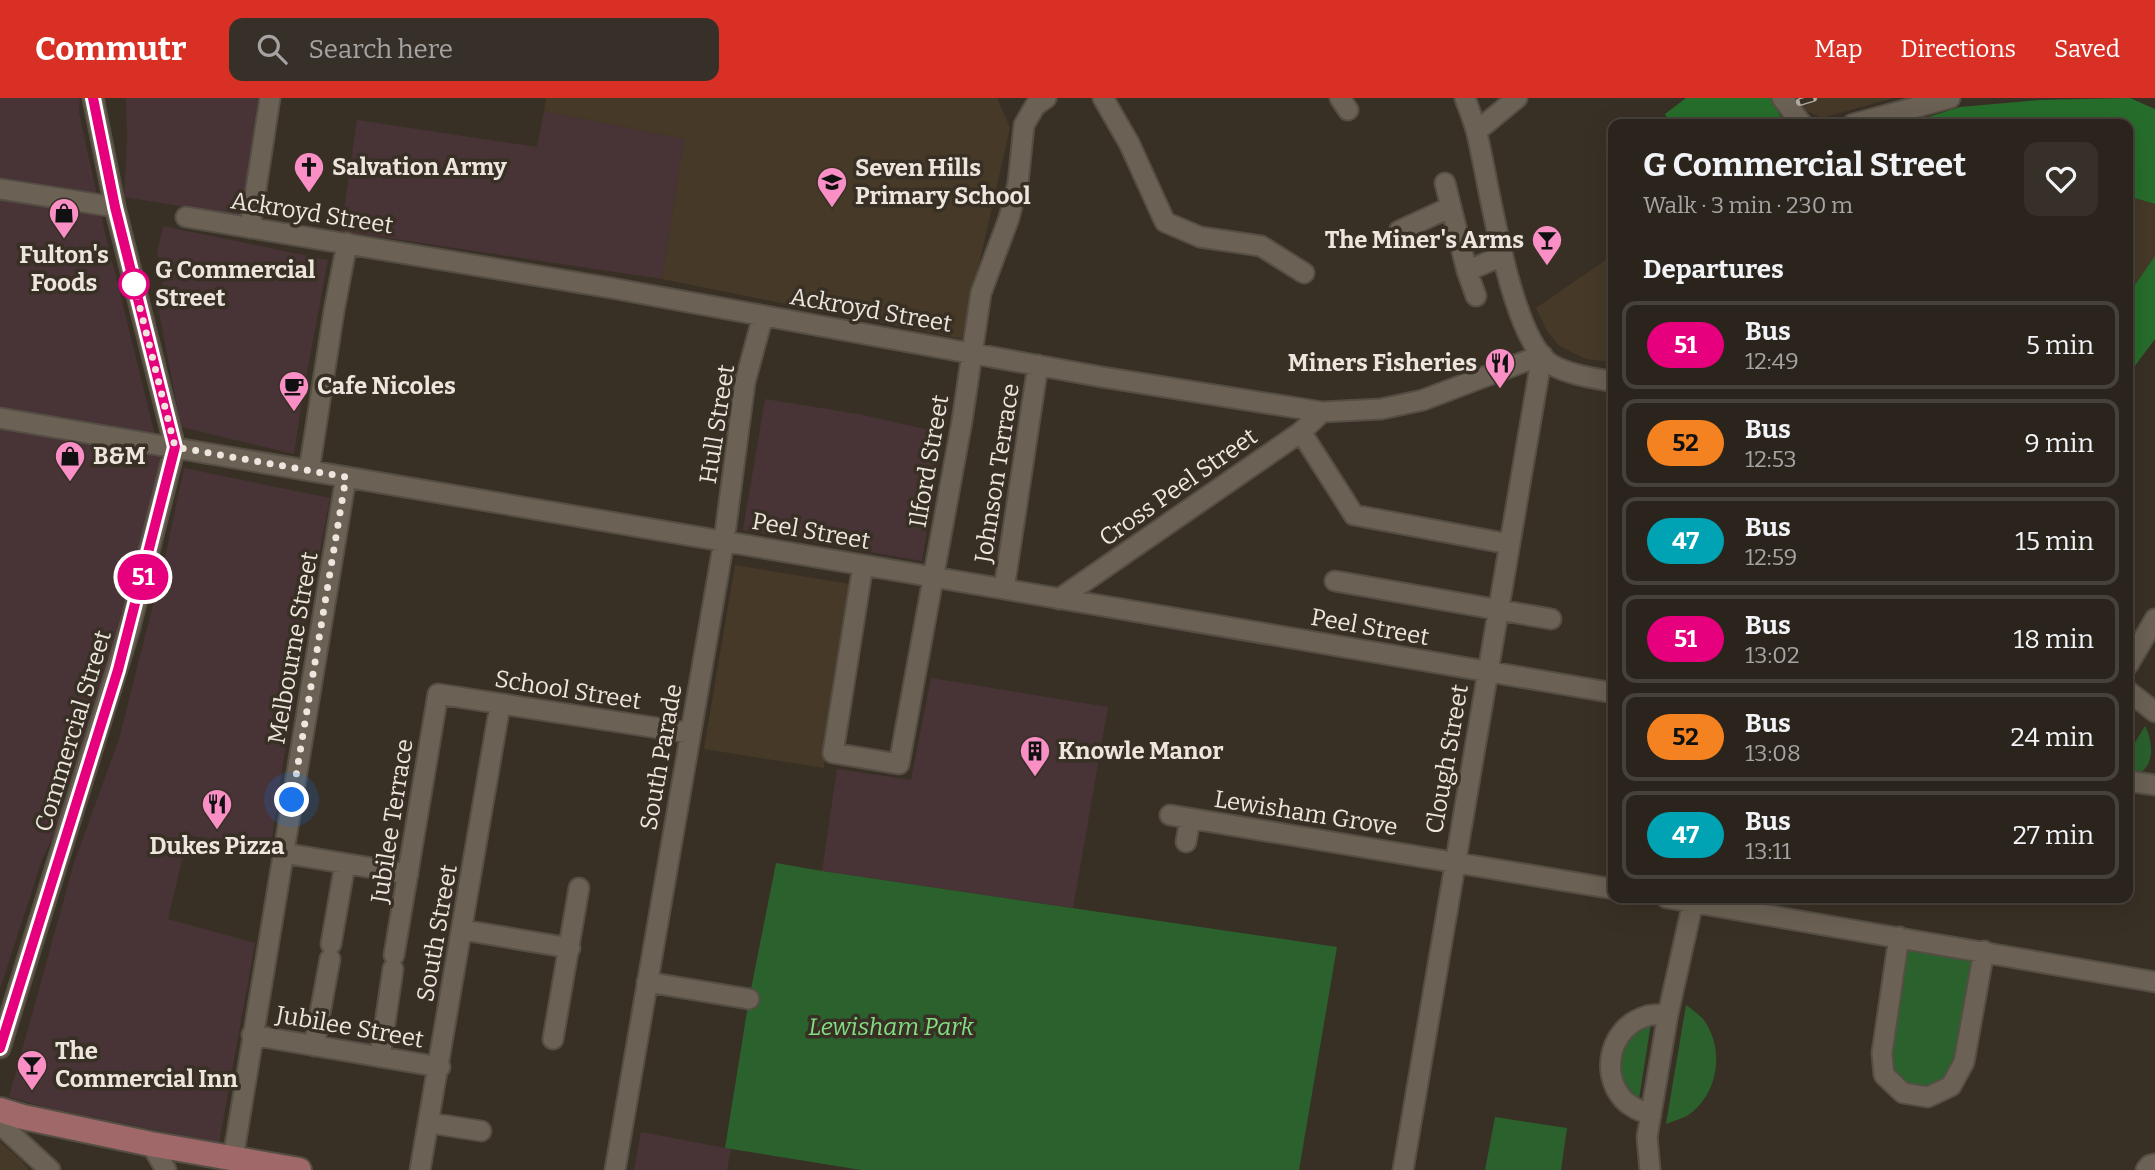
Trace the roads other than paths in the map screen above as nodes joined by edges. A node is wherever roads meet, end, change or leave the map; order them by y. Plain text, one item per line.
1 (93, 98) edge
2 (270, 98) edge
3 (1046, 98) edge
4 (1103, 98) edge
5 (1465, 98) edge
6 (1517, 98) edge
7 (1782, 98) edge
8 (1951, 98) edge
9 (1798, 119) edge
10 (1872, 119) edge
11 (1477, 131) junction
12 (1445, 183) dead end
13 (0, 189) edge
14 (115, 207) junction
15 (1451, 207) junction
16 (186, 217) dead end
17 (250, 228) junction
18 (1399, 231) dead end
19 (348, 243) junction
20 (1502, 256) junction
21 (1467, 271) junction
22 (1304, 273) dead end
23 (1476, 296) dead end
24 (763, 316) junction
25 (972, 353) junction
26 (1542, 355) junction
27 (1038, 365) junction
28 (1608, 381) edge
29 (1322, 412) junction
30 (0, 418) edge
31 (1301, 432) junction
32 (175, 447) junction
33 (309, 471) junction
34 (346, 477) junction
35 (724, 541) junction
36 (1509, 544) junction
37 (863, 565) junction
38 (934, 577) junction
39 (1335, 581) dead end
40 (1004, 589) junction
41 (1059, 599) junction
42 (1498, 610) junction
43 (1551, 619) dead end
44 (2155, 620) edge
45 (2133, 657) edge
46 (1487, 671) junction
47 (1608, 692) edge
48 (438, 694) joint
49 (2133, 695) edge
50 (500, 705) junction
51 (2155, 712) edge
52 (691, 733) junction
53 (2133, 781) edge
54 (2153, 782) edge
55 (1170, 815) dead end
56 (1190, 818) junction
57 (1186, 842) dead end
58 (283, 853) junction
59 (1455, 862) junction
60 (345, 864) junction
61 (408, 874) junction
62 (579, 888) dead end
63 (1608, 888) edge
64 (1693, 903) edge
65 (1699, 903) edge
66 (463, 930) junction
67 (1899, 937) junction
68 (570, 948) junction
69 (1984, 951) junction
70 (647, 982) junction
71 (2155, 982) edge
72 (749, 999) dead end
73 (1668, 1014) junction
74 (252, 1035) junction
75 (553, 1039) dead end
76 (314, 1046) junction
77 (0, 1048) edge
78 (380, 1057) junction
79 (440, 1068) junction
80 (0, 1110) edge
81 (1651, 1115) junction
82 (430, 1123) junction
83 (0, 1124) edge
84 (481, 1131) dead end
85 (151, 1144) junction
86 (233, 1158) junction
87 (2155, 1164) edge
88 (50, 1170) edge
89 (166, 1170) edge
90 (299, 1170) edge
91 (420, 1170) edge
92 (615, 1170) edge
93 (1403, 1170) edge
94 (1650, 1170) edge
95 (2146, 1170) edge

1 - 14 street, Commercial Street
2 - 17 street
3 - 25 street, Ilford Street
4 - 22 street
5 - 11 street
6 - 11 street
7 - 9 street
8 - 10 street
11 - 20 street
12 - 15 street
13 - 14 street
14 - 32 street, Commercial Street
15 - 18 street
15 - 21 street
16 - 17 street, Ackroyd Street
17 - 19 street, Ackroyd Street
19 - 24 street, Ackroyd Street
19 - 33 street
20 - 21 street
20 - 26 street
21 - 23 street
24 - 25 street, Ackroyd Street
24 - 35 street, Hull Street
25 - 27 street, Ackroyd Street
25 - 38 street, Ilford Street
26 - 28 street
26 - 29 street, Ackroyd Street
26 - 36 street, Clough Street
27 - 29 street, Ackroyd Street
27 - 40 street, Johnson Terrace
29 - 31 street, Cross Peel Street
30 - 32 street, Peel Street
31 - 36 street
31 - 41 street, Cross Peel Street
32 - 33 street, Peel Street
32 - 77 street, Commercial Street
33 - 34 street, Peel Street
34 - 35 street, Peel Street
34 - 58 street, Melbourne Street
35 - 37 street, Peel Street
35 - 52 street, South Parade
36 - 42 street, Clough Street
37 - 38 street, Peel Street
37 - 38 street, Ilford Street
38 - 40 street, Peel Street
39 - 42 street
40 - 41 street, Peel Street
41 - 46 street, Peel Street
42 - 43 street
42 - 46 street, Clough Street
44 - 45 street
46 - 47 street, Peel Street
46 - 59 street, Clough Street
48 - 50 street, School Street
48 - 61 street, Jubilee Terrace
49 - 51 street
50 - 52 street, School Street
50 - 66 street, South Street
52 - 70 street, South Parade
53 - 54 street
55 - 56 street, Lewisham Grove
56 - 57 street, Lewisham Grove
56 - 59 street, Lewisham Grove
58 - 60 street
58 - 74 street, Melbourne Street
59 - 63 street, Lewisham Grove
59 - 93 street, Clough Street
60 - 61 street
60 - 76 street
61 - 78 street, Jubilee Terrace
62 - 68 street
64 - 73 street
65 - 67 street
66 - 68 street
66 - 79 street, South Street
67 - 69 street
67 - 69 street
68 - 75 street
69 - 71 street
70 - 72 street
70 - 92 street, South Parade
73 - 81 street
73 - 81 street
74 - 76 street, Jubilee Street
74 - 86 street, Melbourne Street
76 - 78 street, Jubilee Street
78 - 79 street, Jubilee Street
79 - 82 street, South Street
80 - 85 main road
81 - 94 street
82 - 84 street
82 - 91 street, South Street
83 - 88 street
85 - 86 main road
85 - 89 street
86 - 90 main road
87 - 95 street

